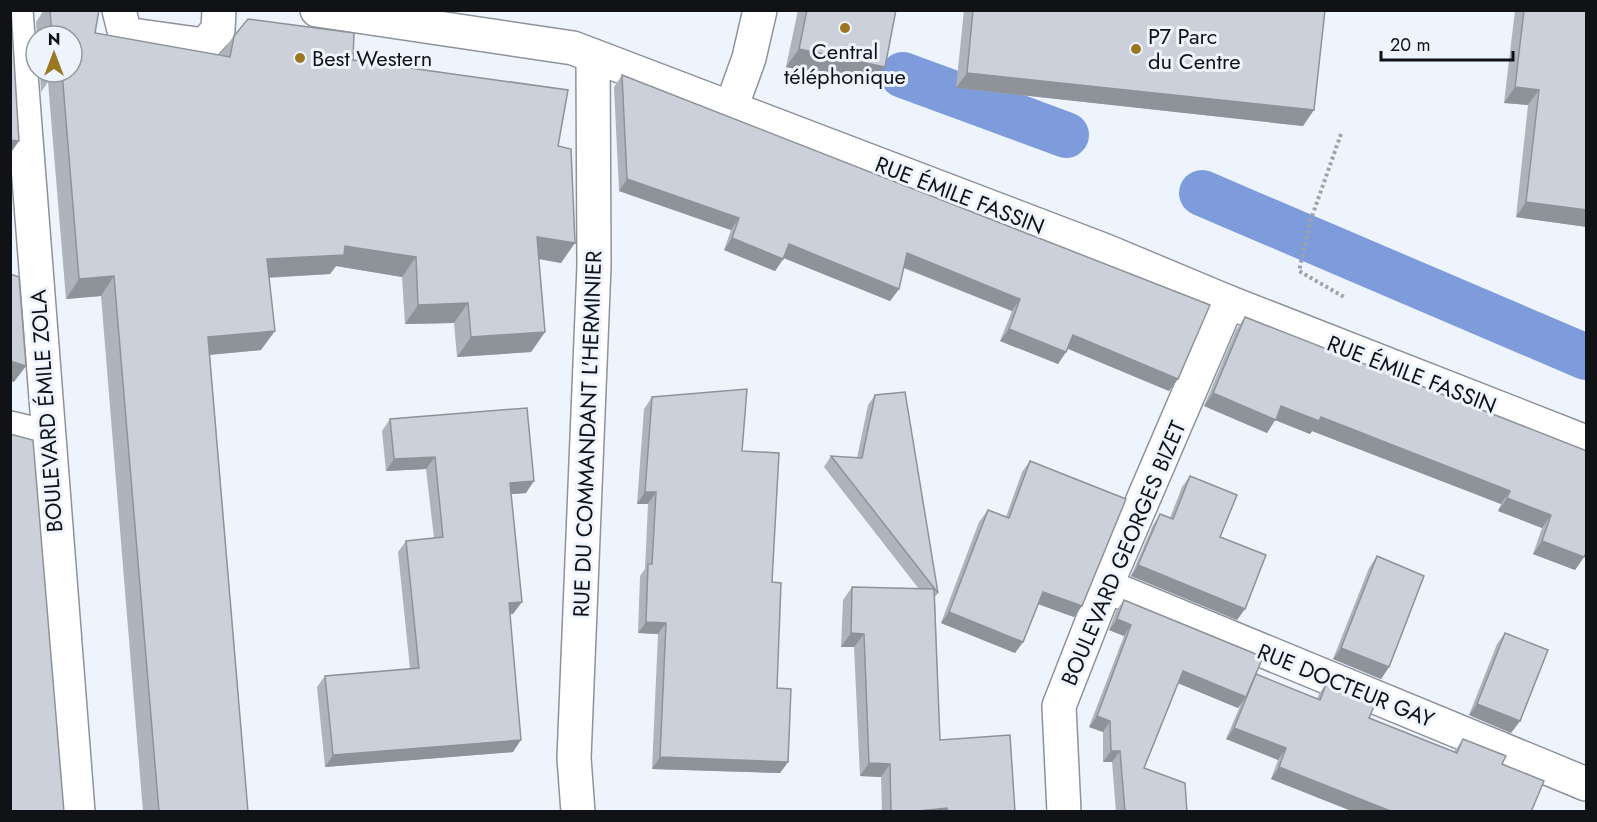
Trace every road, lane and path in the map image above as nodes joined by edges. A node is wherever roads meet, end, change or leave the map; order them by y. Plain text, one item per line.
1 (16, 10) edge
2 (119, 10) edge
3 (219, 10) edge
4 (317, 10) edge
5 (760, 10) edge
6 (593, 56) junction
7 (731, 108) junction
8 (1341, 134) dead end
9 (1346, 298) dead end
10 (1228, 302) junction
11 (10, 428) edge
12 (48, 437) junction
13 (1587, 442) edge
14 (1106, 586) junction
15 (1587, 784) edge
16 (78, 812) edge
17 (578, 812) edge
18 (1064, 812) edge

1 - 12 street, BOULEVARD ÉMILE ZOLA
2 - 3 street
4 - 6 street, RUE ÉMILE FASSIN
5 - 7 street
6 - 7 street, RUE ÉMILE FASSIN
6 - 17 street, RUE DU COMMANDANT L'HERMINIER
7 - 10 street, RUE ÉMILE FASSIN
8 - 9 path
10 - 13 street, RUE ÉMILE FASSIN
10 - 14 street, BOULEVARD GEORGES BIZET
11 - 12 street
12 - 16 street, BOULEVARD ÉMILE ZOLA
14 - 15 street, RUE DOCTEUR GAY
14 - 18 street, BOULEVARD GEORGES BIZET

